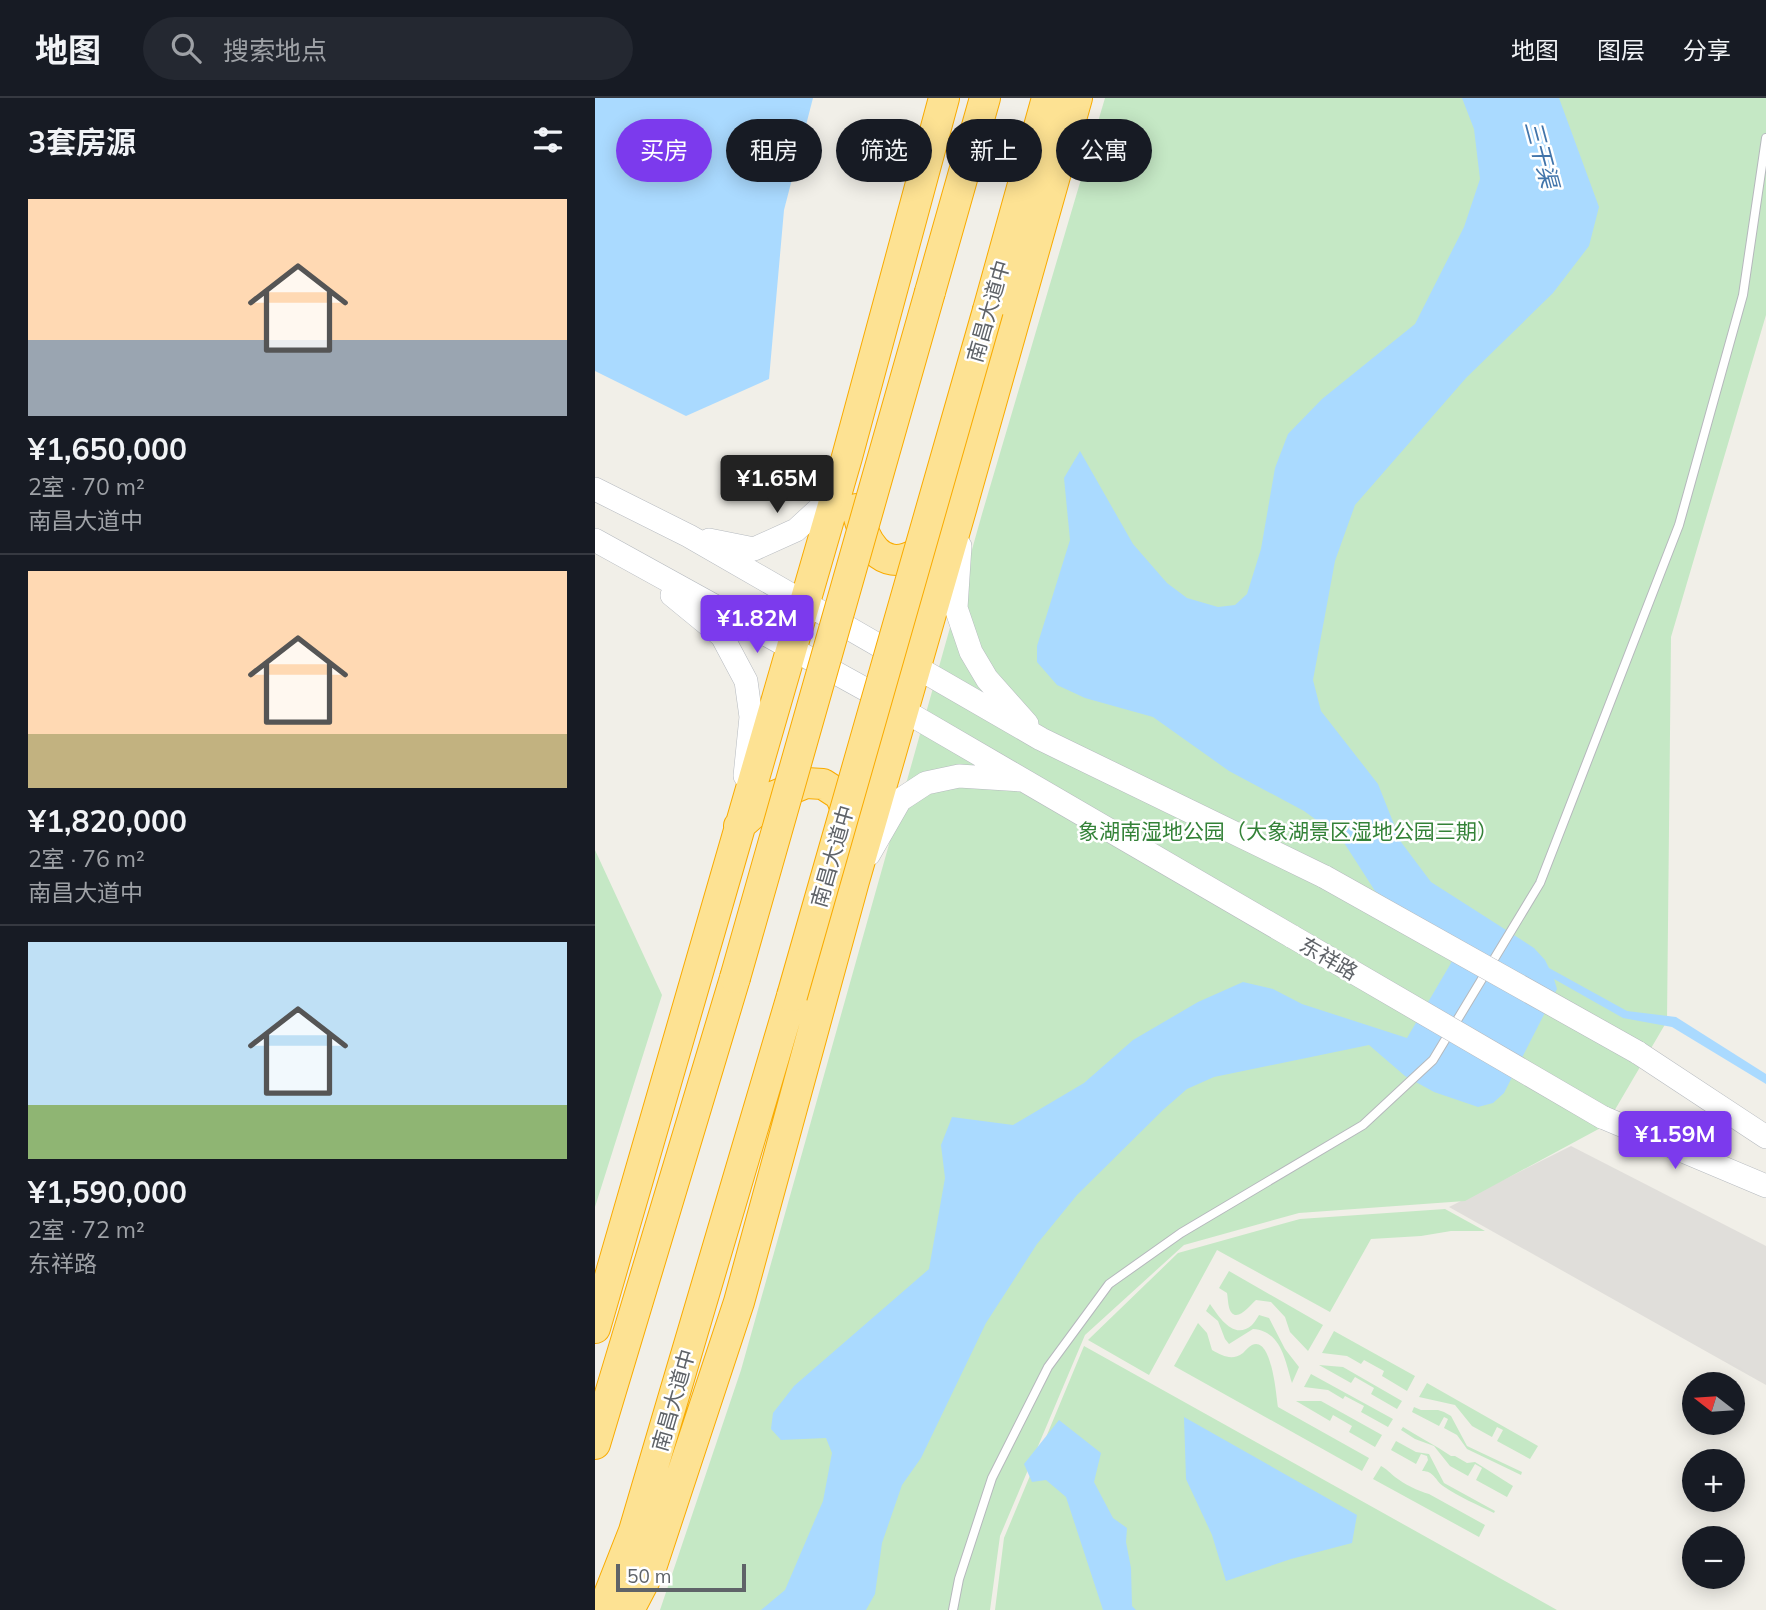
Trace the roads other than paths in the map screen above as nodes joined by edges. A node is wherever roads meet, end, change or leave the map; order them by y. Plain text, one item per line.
1 (944, 98) edge
2 (985, 98) edge
3 (1047, 98) edge
4 (1077, 98) edge
5 (1766, 138) edge
6 (847, 457) junction
7 (595, 489) edge
8 (962, 506) junction
9 (689, 536) junction
10 (595, 540) edge
11 (632, 562) junction
12 (805, 602) junction
13 (791, 649) junction
14 (916, 666) junction
15 (903, 710) junction
16 (1041, 739) junction
17 (1026, 781) junction
18 (739, 826) junction
19 (854, 881) junction
20 (1766, 1137) edge
21 (1766, 1186) edge
22 (595, 1328) edge
23 (595, 1444) edge
24 (603, 1610) edge
25 (629, 1610) edge
26 (953, 1610) edge

1 - 6 highway
2 - 23 highway, bridge
3 - 24 highway, 南昌大道中, bridge
4 - 8 highway
5 - 26 lane
6 - 8 highway
6 - 9 main road
6 - 12 highway
7 - 9 main road
8 - 14 highway
8 - 16 main road
9 - 12 main road
10 - 11 main road
11 - 13 main road, 东祥路
11 - 18 main road
12 - 13 highway
12 - 14 main road
13 - 15 main road, 东祥路
13 - 18 highway
14 - 15 highway
14 - 16 main road
15 - 17 main road, 东祥路
15 - 19 highway
16 - 20 main road, bridge
17 - 19 main road
17 - 21 main road, 东祥路, bridge
18 - 19 highway
18 - 22 highway
19 - 25 highway

